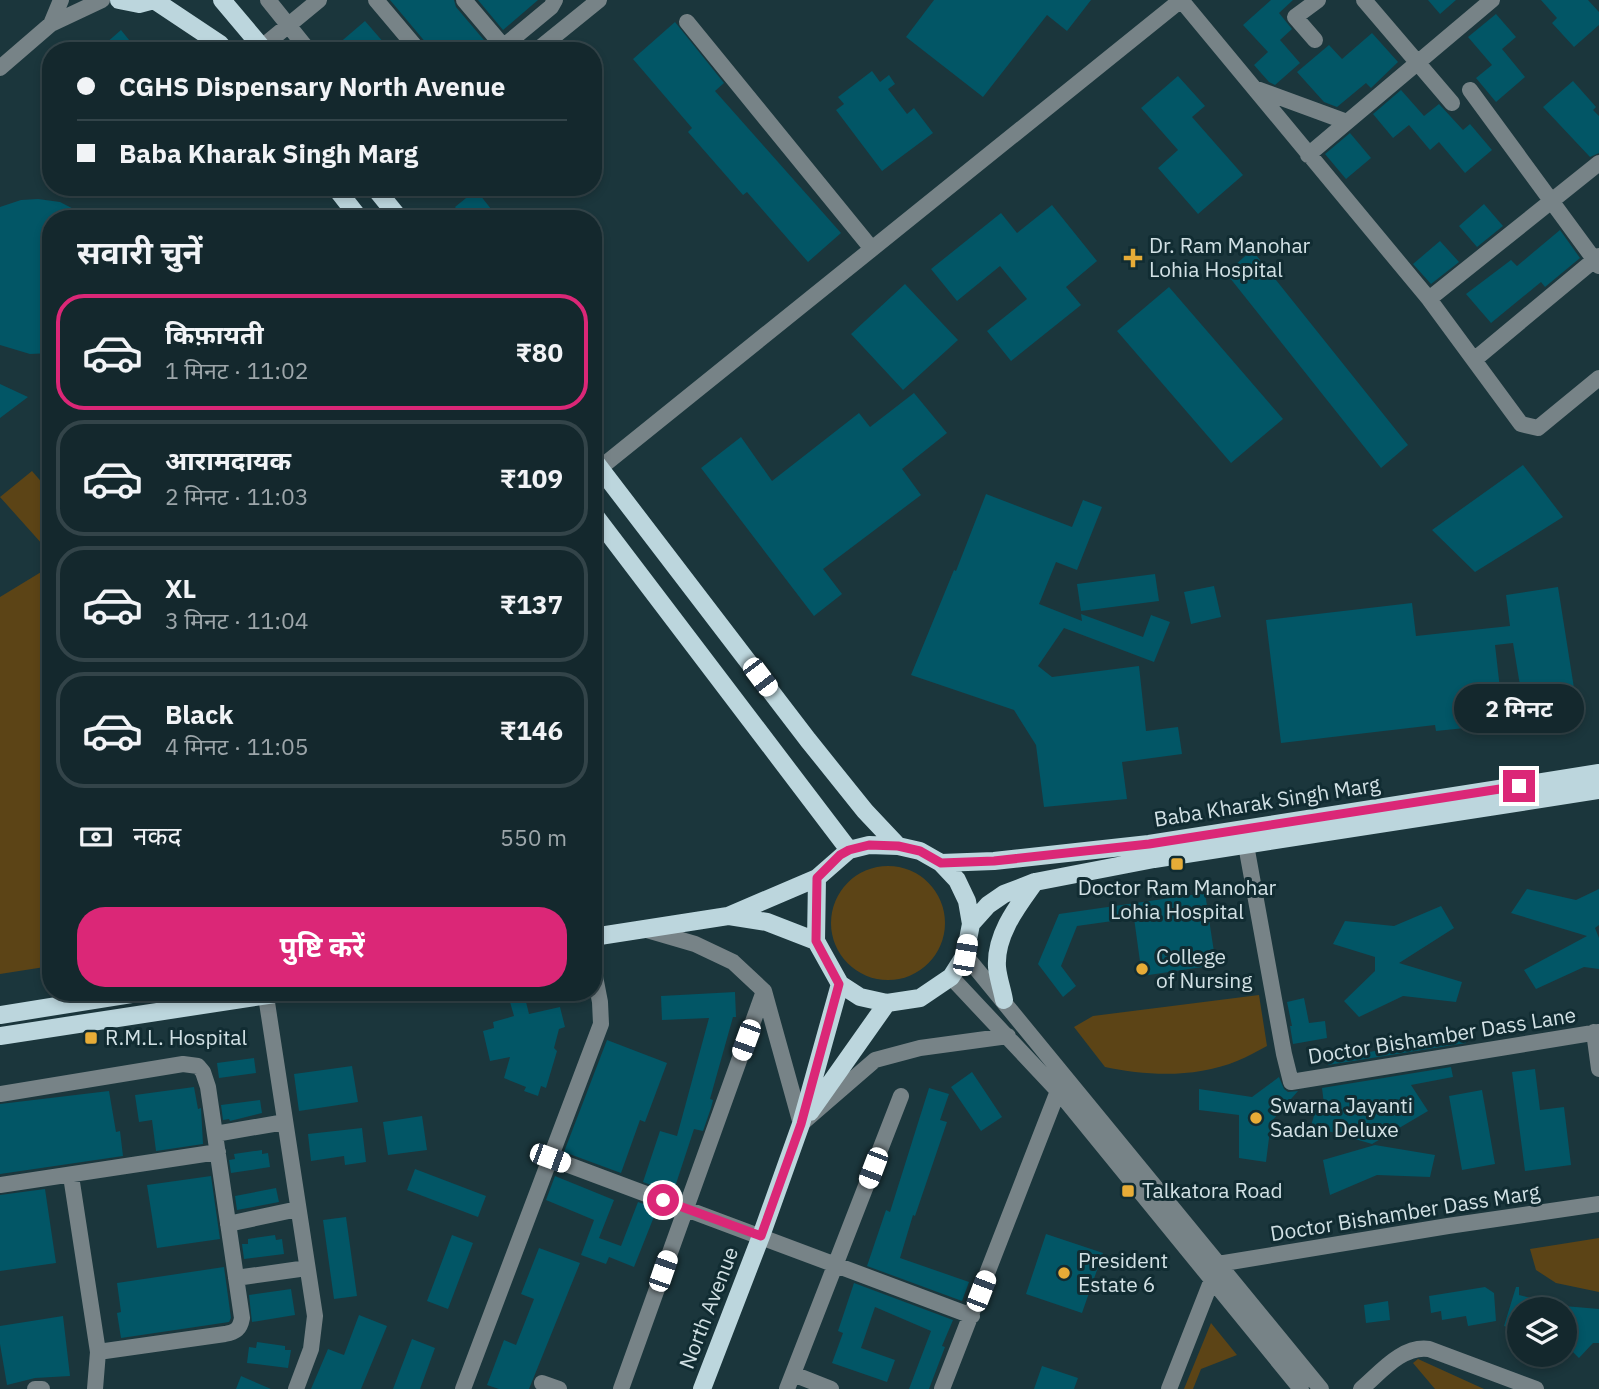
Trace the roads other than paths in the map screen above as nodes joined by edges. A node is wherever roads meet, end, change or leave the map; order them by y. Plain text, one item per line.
1 (61, 0) edge
2 (102, 0) edge
3 (119, 0) edge
4 (154, 0) edge
5 (222, 0) edge
6 (268, 0) edge
7 (319, 0) edge
8 (376, 0) edge
9 (464, 0) edge
10 (555, 0) edge
11 (599, 0) edge
12 (1181, 0) edge
13 (1318, 0) edge
14 (1364, 0) edge
15 (1492, 0) edge
16 (687, 22) dead end
17 (51, 24) junction
18 (288, 26) junction
19 (1315, 40) dead end
20 (216, 42) edge
21 (257, 42) edge
22 (271, 42) edge
23 (301, 42) edge
24 (411, 42) edge
25 (496, 42) edge
26 (508, 42) edge
27 (547, 42) edge
28 (1418, 63) junction
29 (0, 68) edge
30 (1252, 87) junction
31 (1470, 90) dead end
32 (1452, 103) dead end
33 (1347, 122) junction
34 (1308, 155) junction
35 (1599, 163) edge
36 (342, 196) edge
37 (381, 196) edge
38 (1551, 200) junction
39 (353, 210) edge
40 (393, 210) edge
41 (872, 249) junction
42 (1597, 260) edge
43 (1429, 299) junction
44 (1474, 360) junction
45 (1599, 378) edge
46 (602, 460) edge
47 (602, 471) edge
48 (602, 525) edge
49 (602, 539) edge
50 (615, 542) junction
51 (1599, 773) edge
52 (1599, 790) edge
53 (1246, 845) junction
54 (898, 846) junction
55 (849, 850) junction
56 (941, 863) junction
57 (817, 878) junction
58 (1035, 882) junction
59 (728, 916) junction
60 (971, 924) junction
61 (647, 930) junction
62 (602, 936) edge
63 (816, 941) junction
64 (965, 955) junction
65 (951, 977) junction
66 (839, 984) junction
67 (764, 991) junction
68 (1004, 1000) junction
69 (88, 1001) edge
70 (233, 1001) edge
71 (267, 1001) edge
72 (600, 1001) edge
73 (887, 1003) junction
74 (0, 1015) edge
75 (1596, 1032) edge
76 (0, 1036) edge
77 (1009, 1036) junction
78 (1599, 1069) edge
79 (1058, 1091) junction
80 (0, 1094) edge
81 (901, 1096) dead end
82 (285, 1122) junction
83 (801, 1124) junction
84 (215, 1134) junction
85 (218, 1152) junction
86 (550, 1158) junction
87 (71, 1176) junction
88 (0, 1185) edge
89 (1599, 1204) edge
90 (298, 1209) junction
91 (686, 1209) junction
92 (228, 1224) junction
93 (761, 1236) junction
94 (835, 1265) junction
95 (307, 1268) junction
96 (1215, 1272) junction
97 (236, 1278) junction
98 (972, 1316) junction
99 (98, 1352) junction
100 (790, 1382) edge
101 (542, 1383) dead end
102 (35, 1389) edge
103 (42, 1389) edge
104 (95, 1389) edge
105 (296, 1389) edge
106 (463, 1389) edge
107 (559, 1389) edge
108 (621, 1389) edge
109 (702, 1389) edge
110 (831, 1389) edge
111 (942, 1389) edge
112 (1169, 1389) edge
113 (1301, 1389) edge
114 (1321, 1389) edge
115 (1361, 1389) edge
116 (1536, 1389) edge

1 - 17 street
2 - 17 street
3 - 4 main road
4 - 20 main road
5 - 21 main road
6 - 18 street
7 - 18 street
8 - 24 street
9 - 25 street
10 - 26 street
11 - 27 street
12 - 30 street
12 - 41 street
13 - 19 street
14 - 28 street
15 - 28 street
16 - 41 street
17 - 29 street
18 - 22 street
18 - 23 street
28 - 32 street
28 - 33 street
30 - 33 street
30 - 34 street
31 - 38 street
33 - 34 street
34 - 43 street
35 - 38 street
36 - 39 main road
37 - 40 main road
38 - 42 street
38 - 43 street
41 - 46 street
42 - 44 street
43 - 44 street
44 - 45 street
47 - 54 main road
48 - 50 main road
49 - 50 main road
50 - 55 main road
51 - 56 main road, Baba Kharak Singh Marg
52 - 53 main road, Baba Kharak Singh Marg
53 - 58 main road, Baba Kharak Singh Marg
53 - 75 street, Doctor Bishamber Dass Lane
54 - 55 main road
54 - 56 main road
55 - 57 main road
56 - 60 main road
57 - 59 main road
57 - 63 main road
58 - 60 main road, Baba Kharak Singh Marg
58 - 68 main road
59 - 61 main road
59 - 63 main road
60 - 64 main road
61 - 62 main road
61 - 67 street
63 - 66 main road
64 - 65 main road
64 - 68 street
65 - 73 main road
65 - 77 street
66 - 73 main road
66 - 83 main road, North Avenue
67 - 83 street
67 - 91 street
68 - 96 street
69 - 74 main road
70 - 76 main road
71 - 82 street
72 - 86 street
73 - 83 main road, North Avenue
75 - 78 street
77 - 79 street
77 - 83 street
79 - 96 street
79 - 98 street
80 - 84 street
81 - 94 street
82 - 84 street
82 - 90 street
83 - 93 main road, North Avenue
84 - 85 street
85 - 87 street
85 - 92 street
86 - 91 street
86 - 106 street
87 - 88 street
87 - 99 street
89 - 96 street, Doctor Bishamber Dass Marg
90 - 92 street
90 - 95 street
91 - 93 street
91 - 108 street
92 - 97 street
93 - 94 street
93 - 109 main road, North Avenue
94 - 98 street
94 - 100 street
95 - 97 street
95 - 105 street
96 - 112 street
96 - 113 street
96 - 114 street
97 - 99 street
98 - 111 street
99 - 104 street
100 - 110 street
101 - 107 street
102 - 103 street
115 - 116 street

